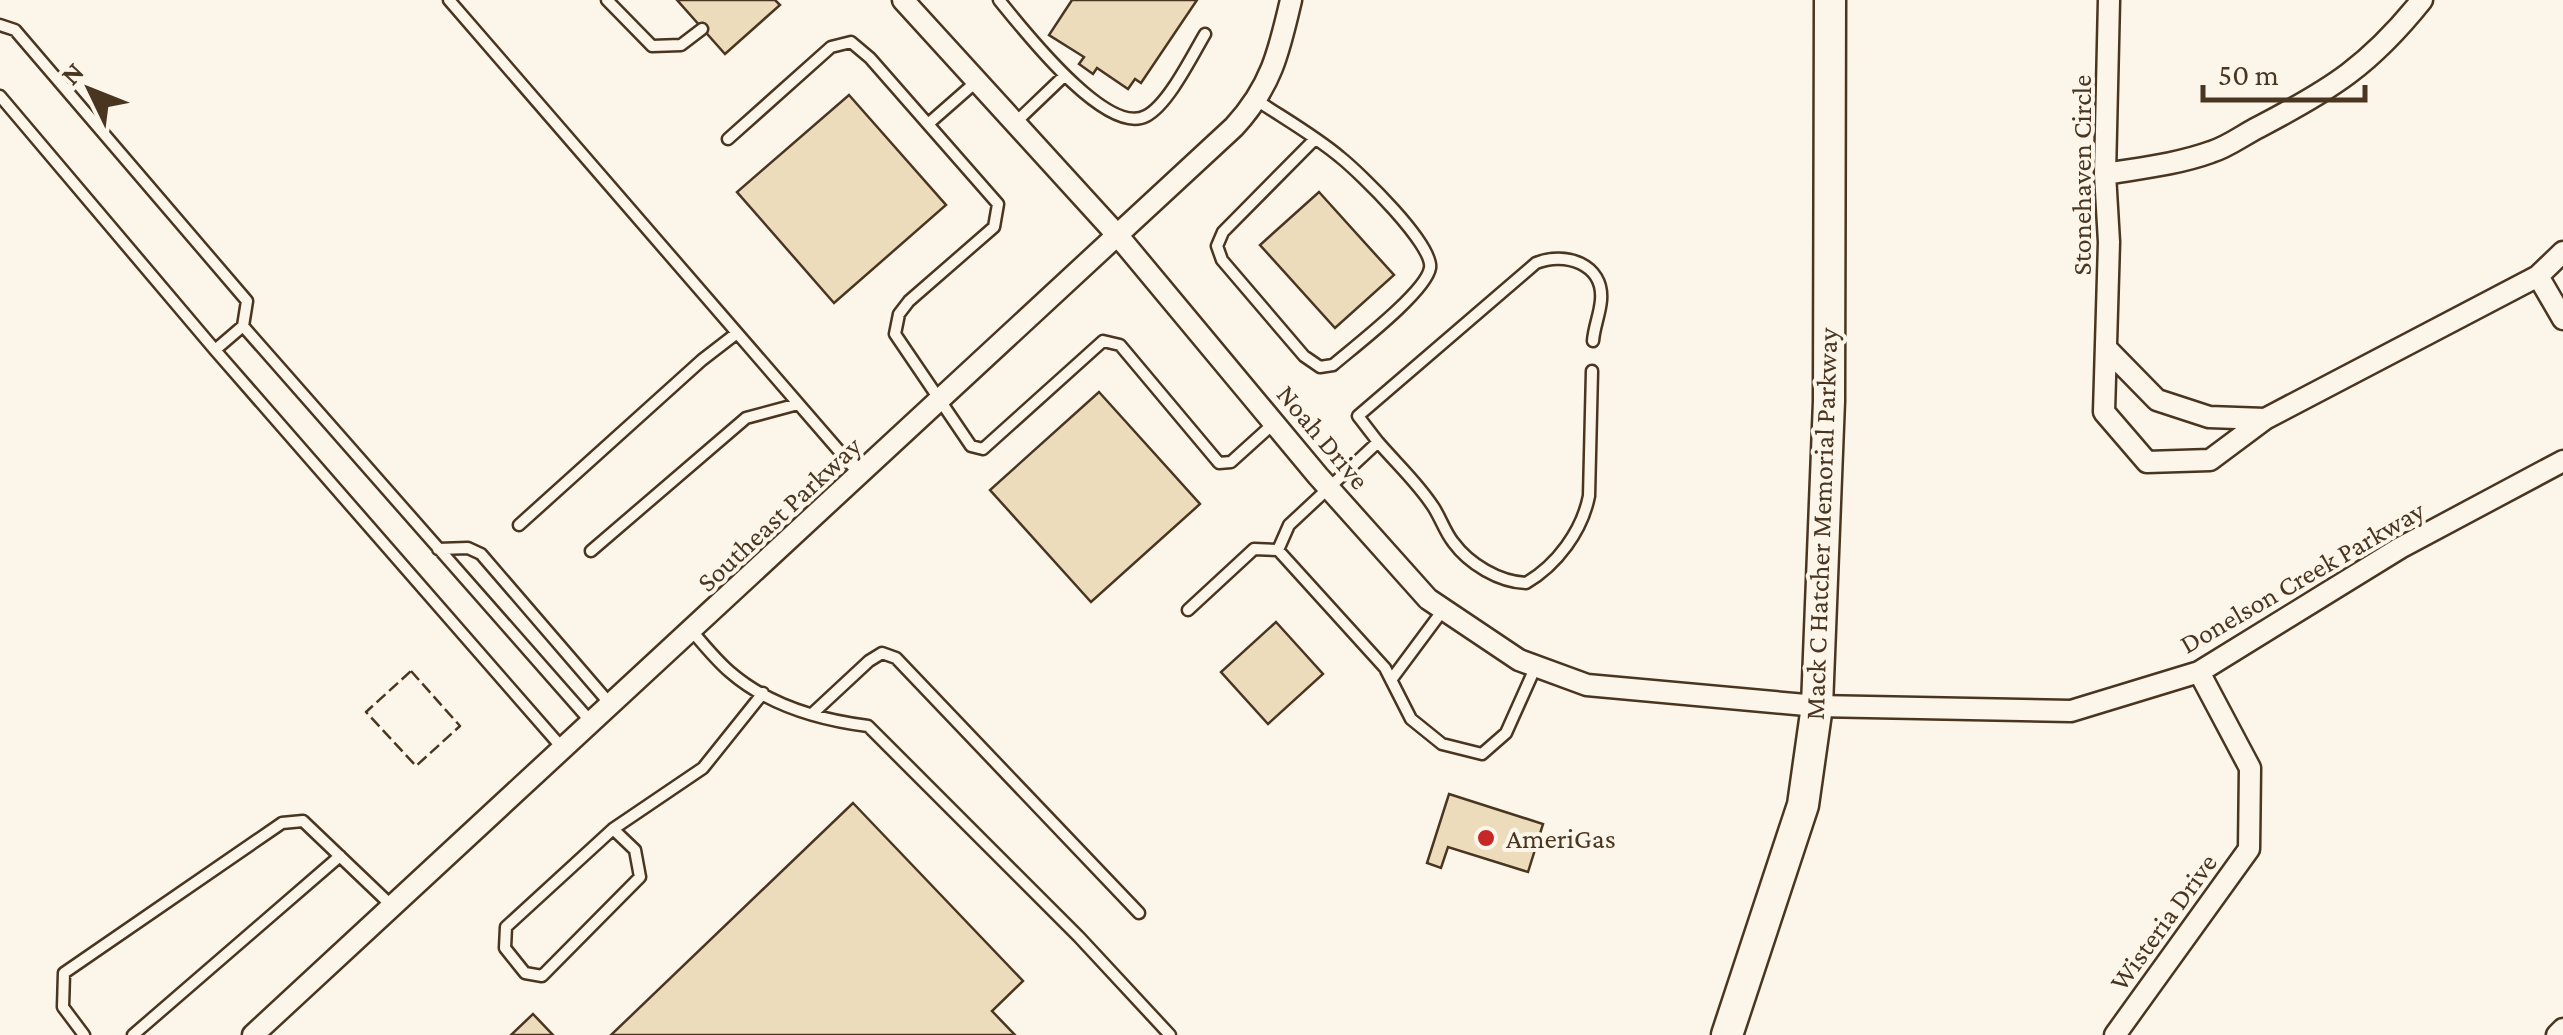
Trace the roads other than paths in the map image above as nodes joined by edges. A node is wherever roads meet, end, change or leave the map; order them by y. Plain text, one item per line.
1 (448, 0) edge
2 (607, 0) edge
3 (999, 0) edge
4 (1291, 0) edge
5 (1830, 0) edge
6 (2109, 0) edge
7 (2422, 0) edge
8 (906, 1) edge
9 (0, 25) edge
10 (702, 28) dead end
11 (1206, 34) dead end
12 (1063, 76) junction
13 (977, 82) junction
14 (0, 96) edge
15 (1258, 100) junction
16 (1015, 123) junction
17 (928, 124) junction
18 (728, 140) dead end
19 (1314, 140) junction
20 (2105, 174) junction
21 (1119, 237) junction
22 (2563, 252) edge
23 (2538, 276) junction
24 (2563, 318) edge
25 (243, 326) junction
26 (737, 333) junction
27 (1593, 341) dead end
28 (215, 350) junction
29 (2108, 350) junction
30 (1592, 371) dead end
31 (940, 403) junction
32 (798, 404) junction
33 (2265, 419) junction
34 (1274, 423) junction
35 (1378, 442) junction
36 (2563, 460) edge
37 (860, 476) junction
38 (1328, 487) junction
39 (518, 525) dead end
40 (438, 548) junction
41 (1278, 550) junction
42 (591, 551) dead end
43 (1188, 610) dead end
44 (1444, 610) junction
45 (692, 631) junction
46 (1536, 666) junction
47 (2199, 672) junction
48 (1391, 680) junction
49 (762, 694) junction
50 (612, 706) junction
51 (1817, 706) junction
52 (812, 714) junction
53 (592, 724) junction
54 (564, 750) junction
55 (613, 829) junction
56 (340, 856) junction
57 (394, 907) junction
58 (1139, 913) dead end
59 (2563, 1029) edge
60 (84, 1035) edge
61 (132, 1035) edge
62 (254, 1035) edge
63 (1170, 1035) edge
64 (1728, 1035) edge
65 (2115, 1035) edge
66 (2556, 1035) edge

1 - 26 lane
2 - 10 lane
3 - 12 lane
4 - 15 street, Southeast Parkway
5 - 51 main road, Mack C Hatcher Memorial Parkway
6 - 20 street, Stonehaven Circle
7 - 20 street
8 - 13 street, Noah Drive
9 - 25 lane
11 - 12 lane
12 - 16 lane
13 - 16 street, Noah Drive
13 - 17 lane
14 - 28 lane
15 - 19 lane
15 - 21 street, Southeast Parkway
16 - 21 street, Noah Drive
17 - 18 lane
17 - 31 lane
19 - 19 lane
20 - 29 street, Stonehaven Circle
21 - 31 street, Southeast Parkway
21 - 34 street, Noah Drive
22 - 23 street, Stonehaven Circle
23 - 24 street
23 - 33 street, Stonehaven Circle
25 - 28 lane
25 - 40 lane
26 - 32 lane
26 - 39 lane
27 - 35 lane
28 - 54 lane
29 - 33 street, Stonehaven Circle
29 - 33 street, Stonehaven Circle
30 - 35 lane
31 - 34 lane
31 - 37 street, Southeast Parkway
32 - 37 lane
32 - 42 lane
34 - 38 street, Noah Drive
35 - 38 lane
36 - 47 street, Donelson Creek Parkway
37 - 45 street, Southeast Parkway
38 - 41 lane
38 - 44 street, Noah Drive
40 - 50 lane
40 - 53 lane
41 - 43 lane
41 - 48 lane
44 - 46 street, Noah Drive
44 - 48 lane
45 - 49 lane
45 - 50 street, Southeast Parkway
46 - 48 lane
46 - 51 street, Noah Drive
47 - 51 street, Donelson Creek Parkway
47 - 65 street, Wisteria Drive
49 - 52 lane
49 - 55 lane
50 - 53 street, Southeast Parkway
51 - 64 main road, Mack C Hatcher Memorial Parkway
52 - 58 lane
52 - 63 lane
53 - 54 street, Southeast Parkway
54 - 57 street, Southeast Parkway
55 - 55 lane
56 - 57 lane
56 - 60 lane
56 - 61 lane
57 - 62 street, Southeast Parkway
59 - 66 street

